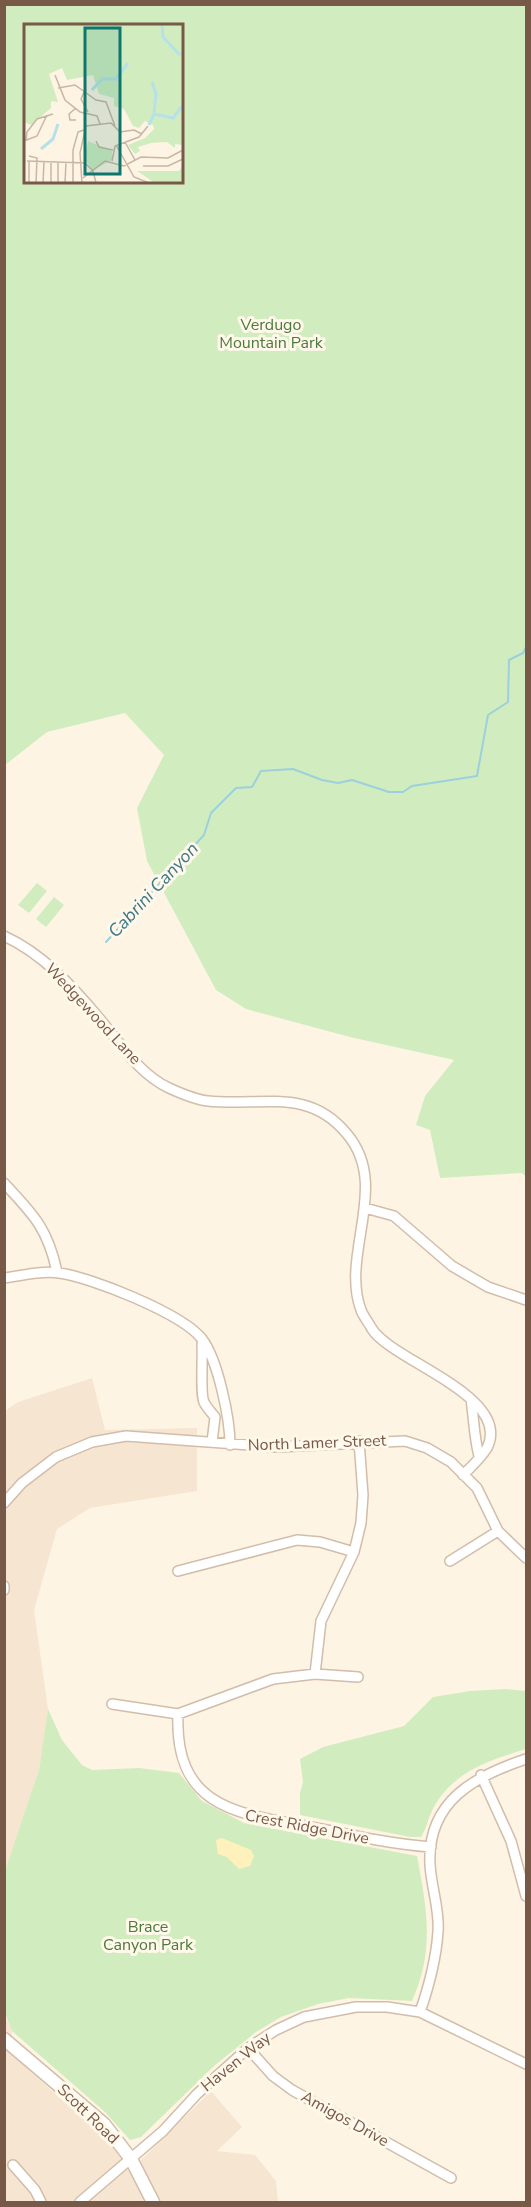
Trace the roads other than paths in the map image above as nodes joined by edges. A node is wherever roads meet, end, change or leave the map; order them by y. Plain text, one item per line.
1 (4, 936) edge
2 (4, 1183) edge
3 (365, 1208) junction
4 (57, 1272) junction
5 (4, 1278) edge
6 (526, 1299) edge
7 (202, 1339) junction
8 (471, 1400) junction
9 (359, 1441) junction
10 (213, 1442) junction
11 (230, 1445) junction
12 (479, 1456) junction
13 (463, 1475) junction
14 (4, 1503) edge
15 (498, 1531) junction
16 (354, 1552) junction
17 (526, 1558) edge
18 (450, 1561) dead end
19 (178, 1571) dead end
20 (315, 1674) junction
21 (358, 1677) dead end
22 (112, 1704) dead end
23 (178, 1714) junction
24 (526, 1759) edge
25 (481, 1775) junction
26 (431, 1847) junction
27 (526, 1896) edge
28 (420, 2012) junction
29 (4, 2039) edge
30 (249, 2048) junction
31 (526, 2064) edge
32 (131, 2159) junction
33 (13, 2165) dead end
34 (451, 2178) dead end
35 (41, 2202) edge
36 (80, 2202) edge
37 (153, 2202) edge

1 - 3 street, Wedgewood Lane
2 - 4 street
3 - 6 street
3 - 8 street, Wedgewood Lane
4 - 5 street
4 - 7 street
7 - 10 street
7 - 11 street
8 - 12 street
8 - 12 street, Wedgewood Lane
9 - 11 street, North Lamer Street
9 - 13 street, North Lamer Street
9 - 16 street
10 - 11 street, North Lamer Street
10 - 14 street, North Lamer Street
12 - 13 street, Wedgewood Lane
13 - 15 street, North Lamer Street
15 - 17 street, North Lamer Street
15 - 18 street
16 - 19 street
16 - 20 street
20 - 21 street
20 - 23 street
22 - 23 street
23 - 26 street, Crest Ridge Drive
24 - 25 street
25 - 26 street
25 - 27 street
26 - 28 street
28 - 30 street, Haven Way
28 - 31 street, Haven Way
29 - 32 street, Scott Road
30 - 32 street, Haven Way
30 - 34 street, Amigos Drive
32 - 36 street, Haven Way
32 - 37 street, Scott Road
33 - 35 street

